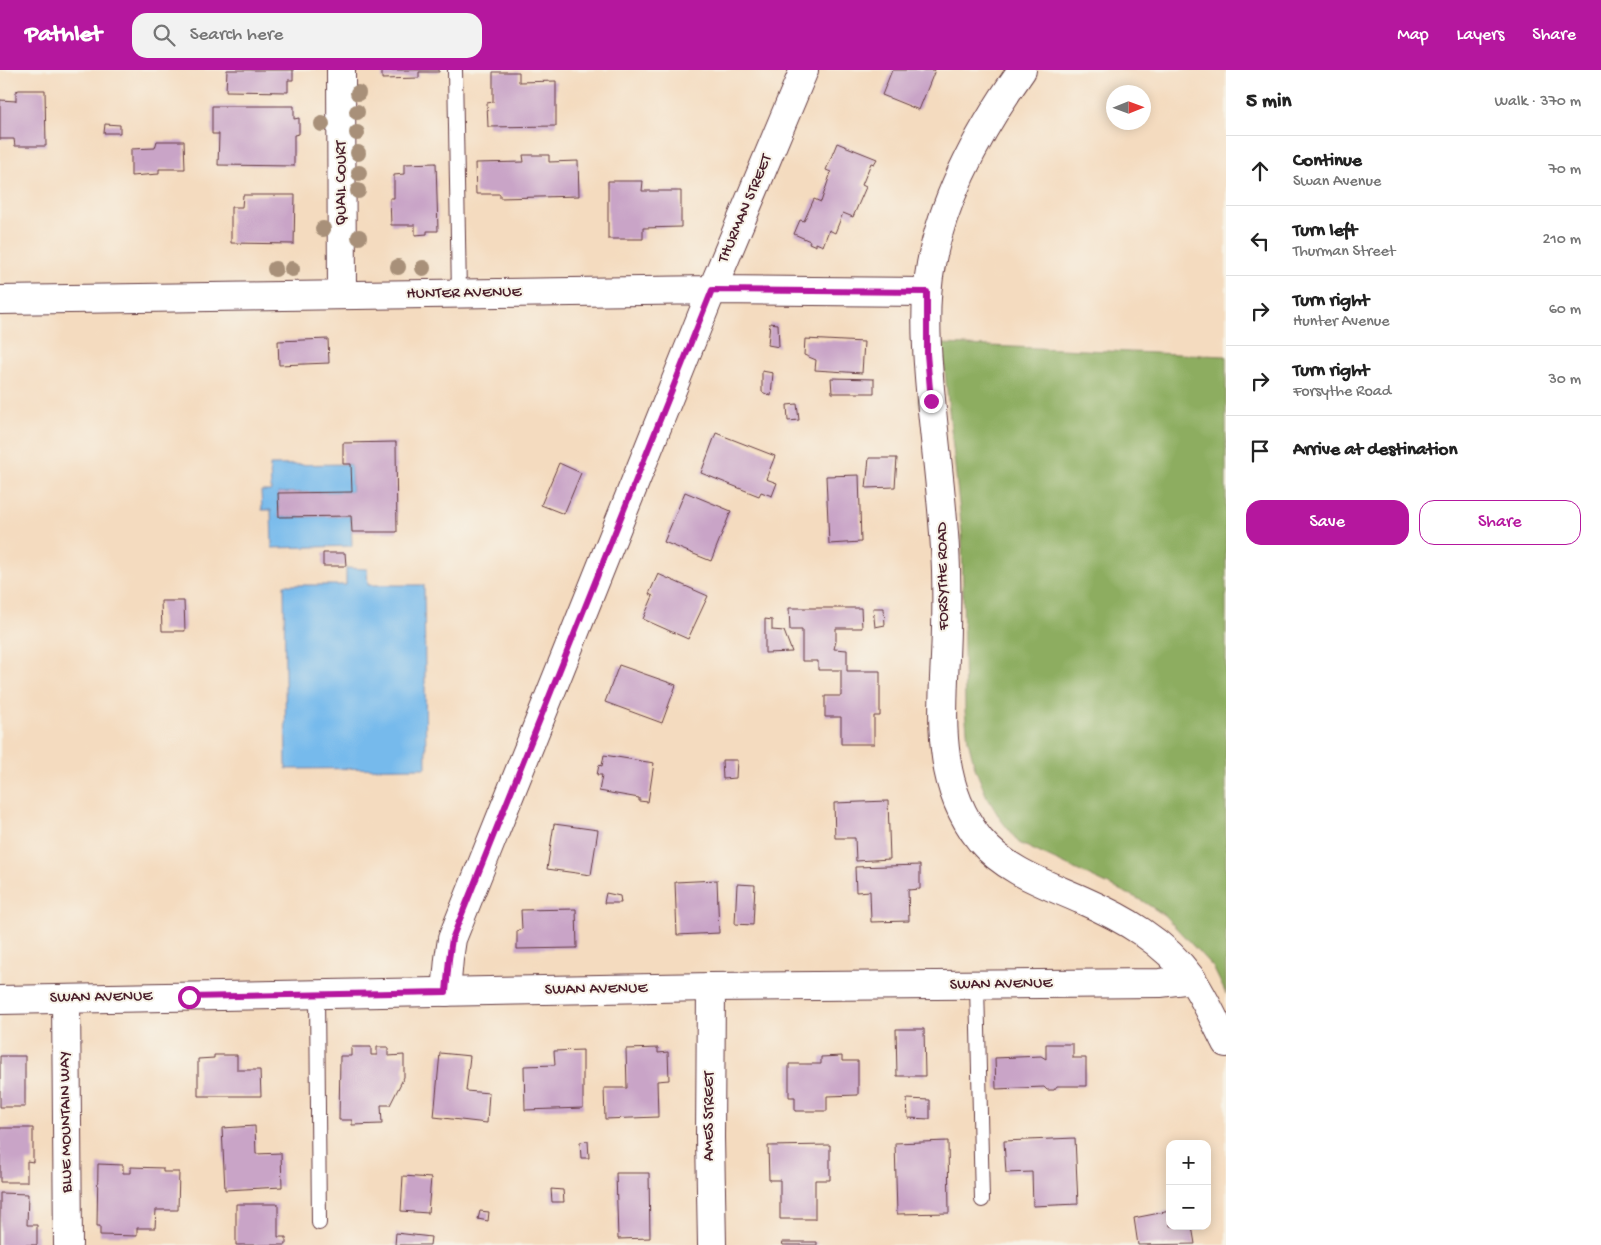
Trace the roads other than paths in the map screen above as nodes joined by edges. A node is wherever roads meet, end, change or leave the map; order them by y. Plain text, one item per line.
1 (341, 70) edge
2 (455, 70) edge
3 (804, 70) edge
4 (1022, 70) edge
5 (712, 290) junction
6 (927, 292) junction
7 (459, 294) junction
8 (342, 295) junction
9 (0, 300) edge
10 (1192, 979) junction
11 (977, 985) junction
12 (711, 988) junction
13 (446, 992) junction
14 (317, 995) junction
15 (66, 999) junction
16 (0, 1000) edge
17 (1226, 1044) edge
18 (982, 1200) dead end
19 (319, 1223) dead end
20 (68, 1245) edge
21 (712, 1245) edge

1 - 8 street, QUAIL COURT
2 - 7 lane
3 - 5 street, THURMAN STREET
4 - 6 street, FORSYTHE ROAD
5 - 6 street, HUNTER AVENUE
5 - 7 street, HUNTER AVENUE
5 - 13 street, THURMAN STREET
6 - 10 street, FORSYTHE ROAD
7 - 8 street, HUNTER AVENUE
8 - 9 street, HUNTER AVENUE
10 - 11 street, SWAN AVENUE
10 - 17 street, FORSYTHE ROAD
11 - 12 street, SWAN AVENUE
11 - 18 lane
12 - 13 street, SWAN AVENUE
12 - 21 street, AMES STREET
13 - 14 street, SWAN AVENUE
14 - 15 street, SWAN AVENUE
14 - 19 lane
15 - 16 street, SWAN AVENUE
15 - 20 street, BLUE MOUNTAIN WAY

